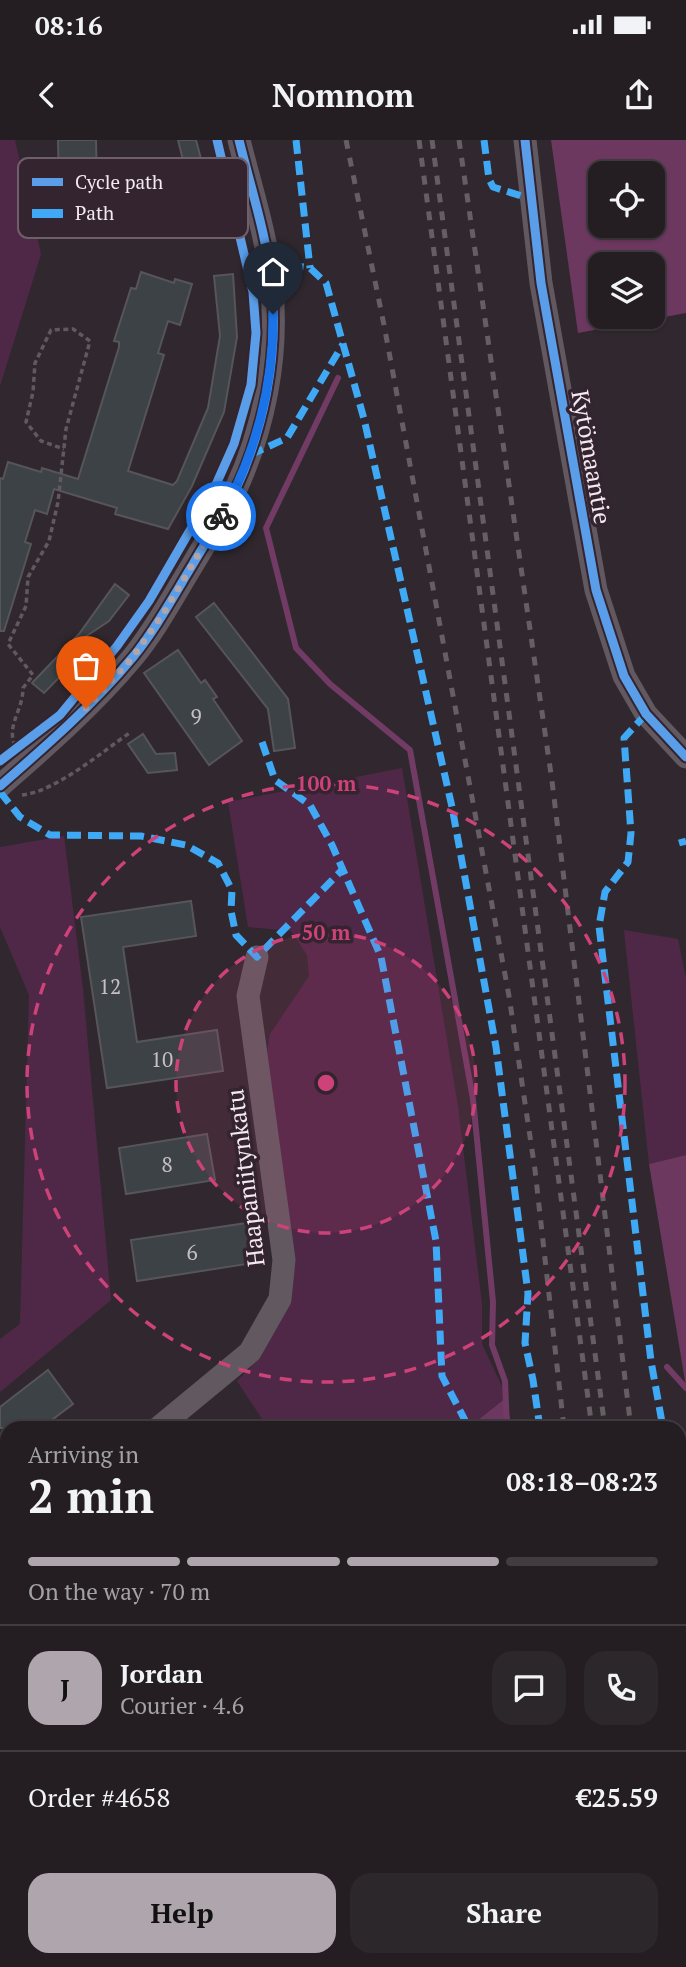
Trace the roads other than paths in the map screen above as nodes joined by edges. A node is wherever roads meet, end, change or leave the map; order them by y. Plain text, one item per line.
1 (239, 140) edge
2 (525, 140) edge
3 (243, 158) edge
4 (248, 177) edge
5 (686, 757) edge
6 (6, 791) edge
7 (257, 957) dead end
8 (166, 1421) edge

1 - 3 street
2 - 5 street, Kytömaantie
4 - 6 street
7 - 8 street, Haapaniitynkatu

